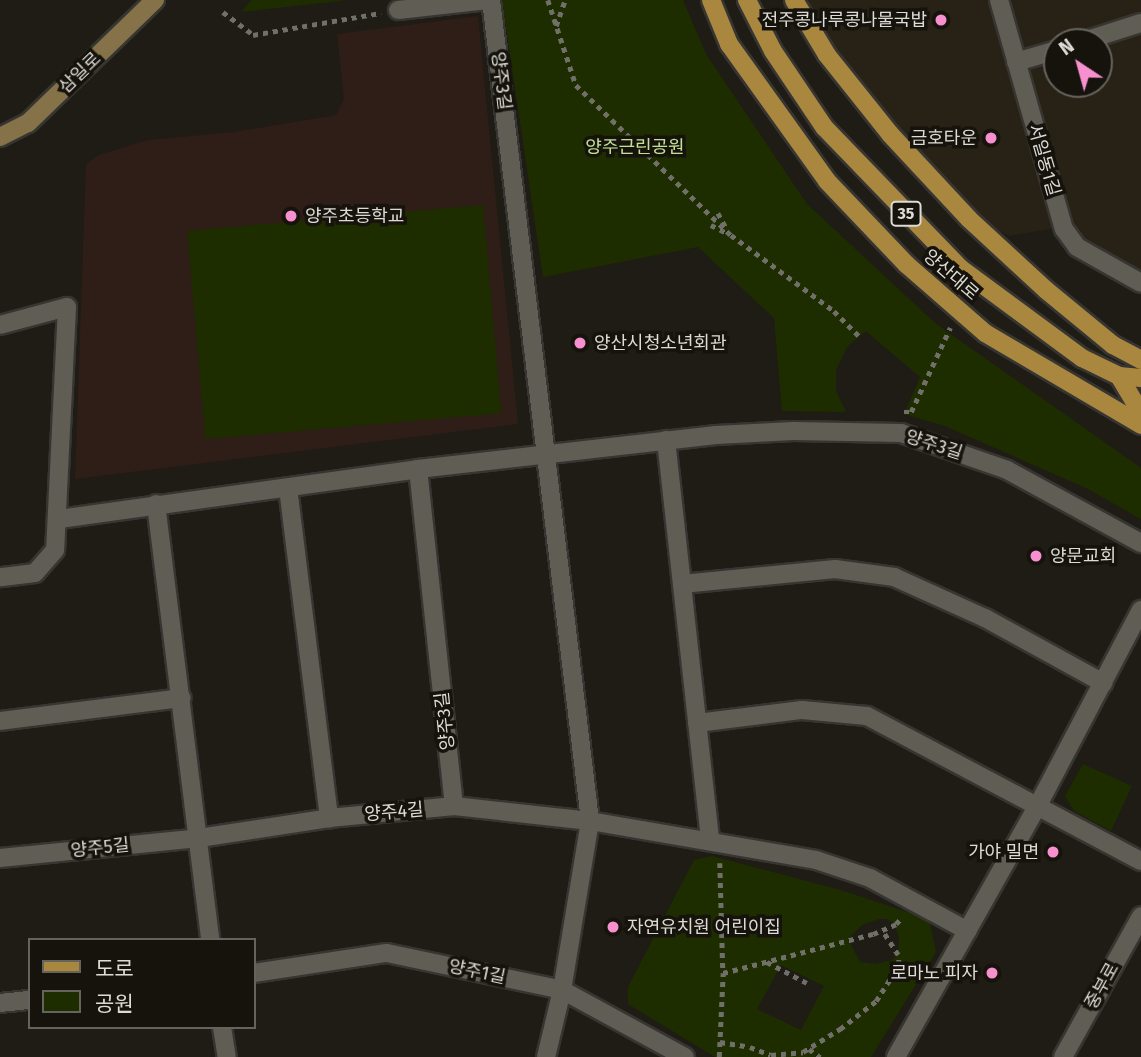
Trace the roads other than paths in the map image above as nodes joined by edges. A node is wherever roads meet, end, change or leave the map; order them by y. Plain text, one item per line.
1 (155, 0) edge
2 (489, 0) edge
3 (711, 0) edge
4 (747, 0) edge
5 (794, 0) edge
6 (999, 0) edge
7 (398, 10) road end
8 (1141, 23) edge
9 (1113, 32) edge
10 (1043, 54) edge
11 (1016, 62) junction
12 (0, 137) edge
13 (1141, 283) edge
14 (0, 325) edge
15 (1141, 360) edge
16 (1119, 376) junction
17 (1141, 378) edge
18 (1141, 413) edge
19 (1141, 425) edge
20 (666, 440) junction
21 (547, 454) junction
22 (418, 470) junction
23 (288, 488) junction
24 (156, 503) junction
25 (59, 519) junction
26 (1141, 543) edge
27 (0, 577) edge
28 (682, 584) junction
29 (1141, 610) edge
30 (1103, 683) junction
31 (182, 698) junction
32 (0, 721) edge
33 (697, 723) junction
34 (454, 806) junction
35 (1037, 807) junction
36 (329, 818) junction
37 (590, 821) junction
38 (199, 838) junction
39 (715, 842) junction
40 (0, 858) edge
41 (1141, 861) edge
42 (1141, 916) edge
43 (968, 931) junction
44 (210, 938) edge
45 (256, 973) edge
46 (562, 990) junction
47 (28, 1000) edge
48 (0, 1003) edge
49 (222, 1029) edge
50 (227, 1057) edge
51 (546, 1057) edge
52 (685, 1057) edge
53 (896, 1057) edge
54 (1063, 1057) edge

1 - 12 main road, 삼일로
2 - 7 street, 양주3길
2 - 21 street, 양주3길
3 - 19 main road, 양산대로
4 - 16 main road, 양산대로 / 35
5 - 15 main road
6 - 11 street, 서일동1길
8 - 9 street
10 - 11 street
11 - 13 street, 서일동1길
14 - 25 street
16 - 17 main road
16 - 18 main road
20 - 21 street, 양주3길
20 - 26 street, 양주3길
20 - 28 street
21 - 22 street, 양주3길
21 - 37 street
22 - 23 street, 양주3길
22 - 34 street, 양주3길
23 - 24 street, 양주3길
23 - 36 street
24 - 25 street, 양주3길
24 - 31 street
25 - 27 street
28 - 30 street
28 - 33 street
29 - 30 street
30 - 35 street
31 - 32 street
31 - 38 street
33 - 35 street
33 - 39 street
34 - 36 street, 양주4길
34 - 37 street, 양주4길
35 - 41 street
35 - 43 street
36 - 38 street, 양주4길
37 - 39 street
37 - 46 street
38 - 40 street, 양주5길
38 - 44 street
39 - 43 street
42 - 54 street, 중부로
43 - 53 street
45 - 46 street, 양주1길
46 - 51 street
46 - 52 street, 양주1길
47 - 48 street
49 - 50 street

